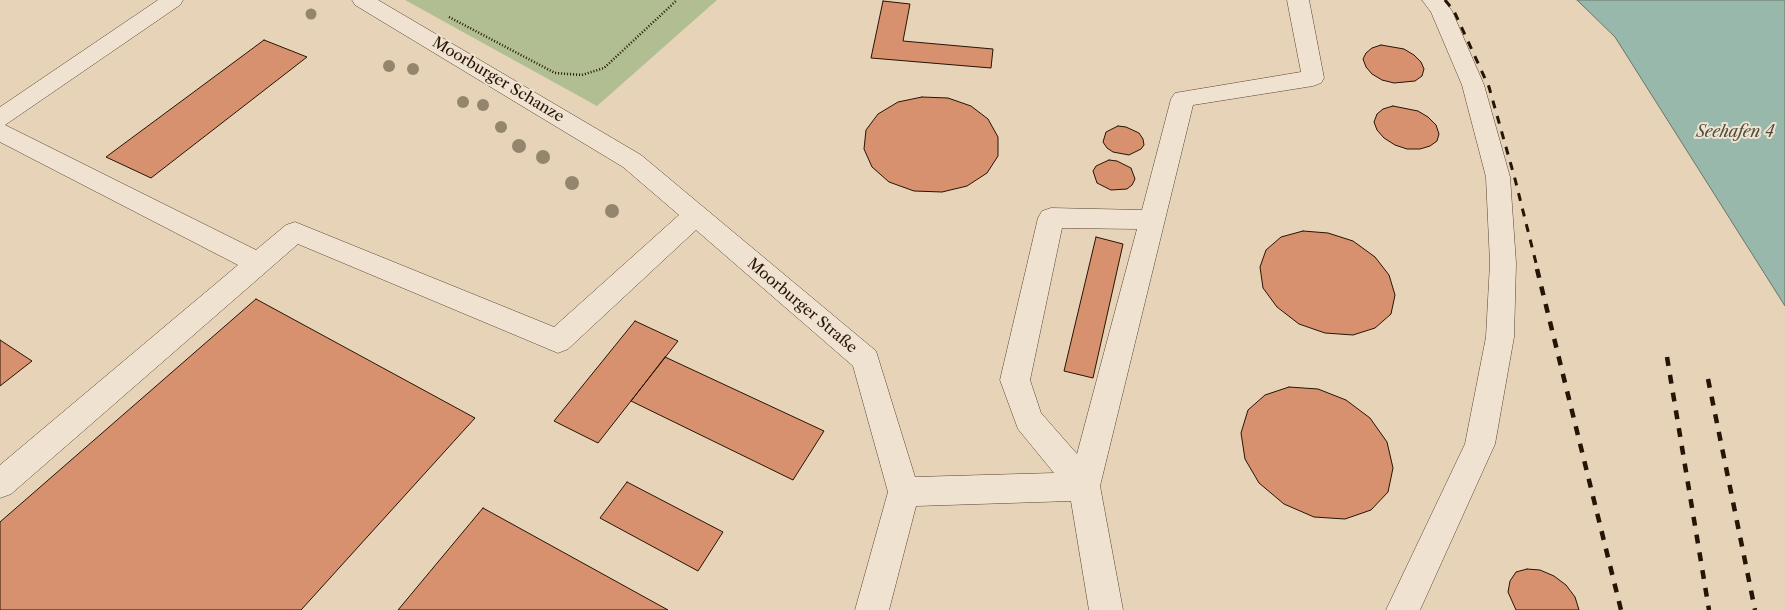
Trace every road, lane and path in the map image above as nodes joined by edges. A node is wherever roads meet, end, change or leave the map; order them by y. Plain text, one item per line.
1 (172, 0) edge
2 (363, 0) edge
3 (677, 0) edge
4 (1298, 0) edge
5 (1433, 0) edge
6 (443, 14) dead end
7 (0, 118) edge
8 (0, 132) edge
9 (632, 161) joint
10 (696, 215) junction
11 (1151, 220) junction
12 (259, 263) junction
13 (0, 484) edge
14 (1084, 486) junction
15 (904, 492) junction
16 (872, 610) edge
17 (1106, 610) edge
18 (1404, 610) edge

1 - 7 street
2 - 9 street, Moorburger Schanze
3 - 6 path
4 - 11 street
5 - 18 street
8 - 12 street
9 - 10 street, Moorburger Straße
10 - 12 street
10 - 15 street, Moorburger Straße
11 - 14 street
11 - 14 street
12 - 13 street
14 - 15 street
14 - 17 street
15 - 16 street

